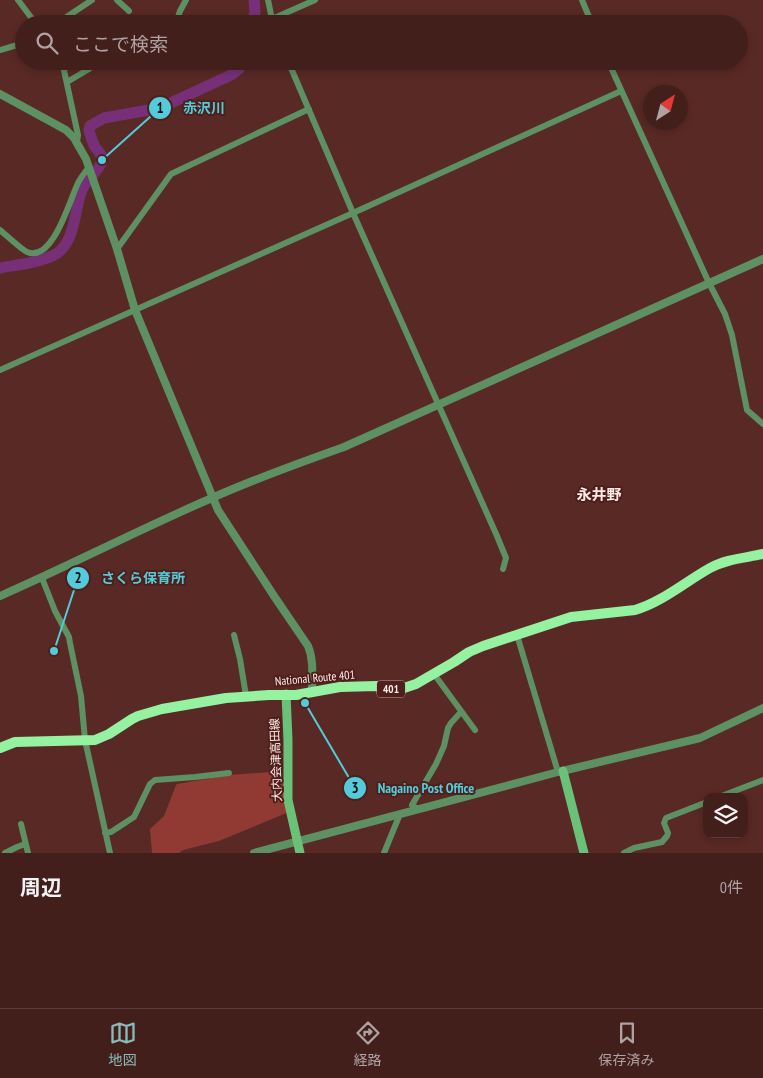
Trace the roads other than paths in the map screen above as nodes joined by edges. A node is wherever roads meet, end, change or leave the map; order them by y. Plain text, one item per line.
1 (18, 0) edge
2 (92, 0) edge
3 (118, 0) edge
4 (186, 0) edge
5 (268, 0) edge
6 (315, 0) edge
7 (582, 0) edge
8 (129, 11) dead end
9 (29, 15) edge
10 (70, 15) edge
11 (179, 15) edge
12 (272, 15) edge
13 (285, 15) edge
14 (588, 15) edge
15 (15, 45) edge
16 (0, 50) edge
17 (64, 70) edge
18 (87, 70) edge
19 (292, 70) edge
20 (612, 70) edge
21 (67, 82) junction
22 (621, 91) junction
23 (0, 94) edge
24 (309, 110) junction
25 (77, 142) junction
26 (89, 167) junction
27 (353, 213) junction
28 (0, 230) edge
29 (117, 249) junction
30 (763, 259) edge
31 (709, 282) junction
32 (135, 310) junction
33 (0, 370) edge
34 (439, 404) junction
35 (763, 424) edge
36 (212, 497) junction
37 (763, 554) edge
38 (503, 568) dead end
39 (42, 578) junction
40 (0, 596) edge
41 (234, 635) dead end
42 (517, 635) junction
43 (434, 674) junction
44 (312, 691) junction
45 (286, 694) junction
46 (246, 696) junction
47 (763, 708) edge
48 (462, 712) junction
49 (475, 730) dead end
50 (85, 740) junction
51 (0, 748) edge
52 (560, 772) junction
53 (229, 773) dead end
54 (763, 781) edge
55 (733, 793) edge
56 (703, 804) edge
57 (418, 809) junction
58 (400, 814) junction
59 (21, 824) dead end
60 (105, 833) junction
61 (298, 841) junction
62 (25, 844) junction
63 (6, 853) edge
64 (28, 853) edge
65 (110, 853) edge
66 (254, 853) edge
67 (300, 853) edge
68 (384, 853) edge
69 (584, 853) edge
70 (624, 853) edge

1 - 9 street
2 - 10 street
3 - 8 street
4 - 11 street
5 - 12 street
6 - 13 street
7 - 14 street
15 - 16 street
17 - 21 street
18 - 21 street
19 - 24 street
20 - 22 street
21 - 25 street
22 - 27 street
22 - 31 street
23 - 25 street
24 - 27 street
24 - 29 street
25 - 26 street
26 - 28 street
26 - 29 street
27 - 32 street
27 - 34 street
29 - 32 street
30 - 31 street
31 - 34 street
31 - 35 street
32 - 33 street
32 - 36 street
34 - 36 street
34 - 38 street
36 - 39 street
36 - 44 street
37 - 42 highway, National Route 401 / 401
39 - 40 street
39 - 50 street
41 - 46 street
42 - 43 highway, National Route 401 / 401
42 - 52 street
43 - 44 highway, National Route 401 / 401
43 - 48 street
44 - 45 highway, National Route 401 / 401
45 - 46 highway, National Route 401 / 401
45 - 61 main road, 大内会津高田線
46 - 50 highway, National Route 401 / 401
47 - 52 street
48 - 49 street
48 - 57 street
50 - 51 highway, National Route 401 / 401
50 - 60 street
52 - 57 street
52 - 69 main road
53 - 60 street
54 - 55 street
56 - 70 street
57 - 58 street
58 - 61 street
58 - 68 street
59 - 62 street
60 - 65 street
61 - 66 street
61 - 67 main road, 大内会津高田線
62 - 63 street
62 - 64 street

